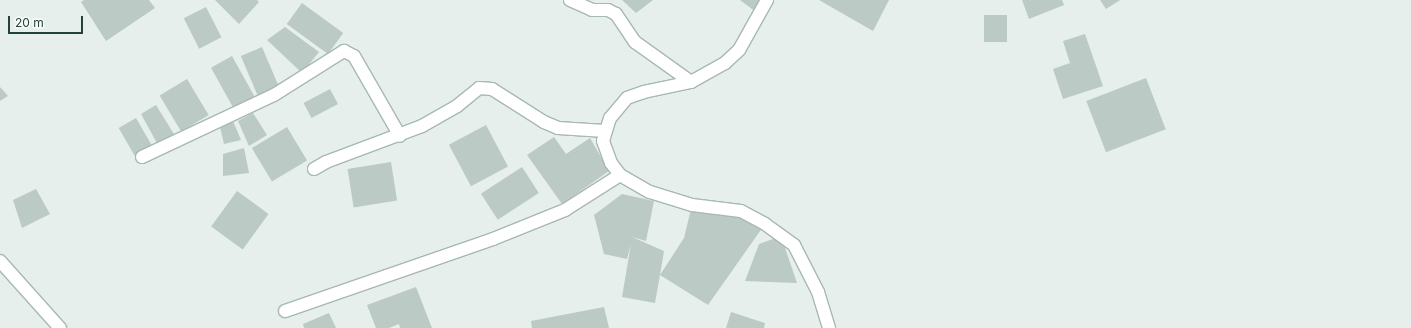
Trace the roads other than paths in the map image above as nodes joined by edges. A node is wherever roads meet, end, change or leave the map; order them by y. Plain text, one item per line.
1 (570, 0) edge
2 (767, 0) edge
3 (691, 82) junction
4 (605, 131) junction
5 (400, 136) junction
6 (142, 157) dead end
7 (314, 169) dead end
8 (620, 175) junction
9 (0, 261) edge
10 (285, 311) dead end
11 (60, 328) edge
12 (829, 328) edge

1 - 3 street
2 - 3 street
3 - 4 street
4 - 5 street
4 - 8 street
5 - 6 street
5 - 7 street
8 - 10 street
8 - 12 street
9 - 11 street

